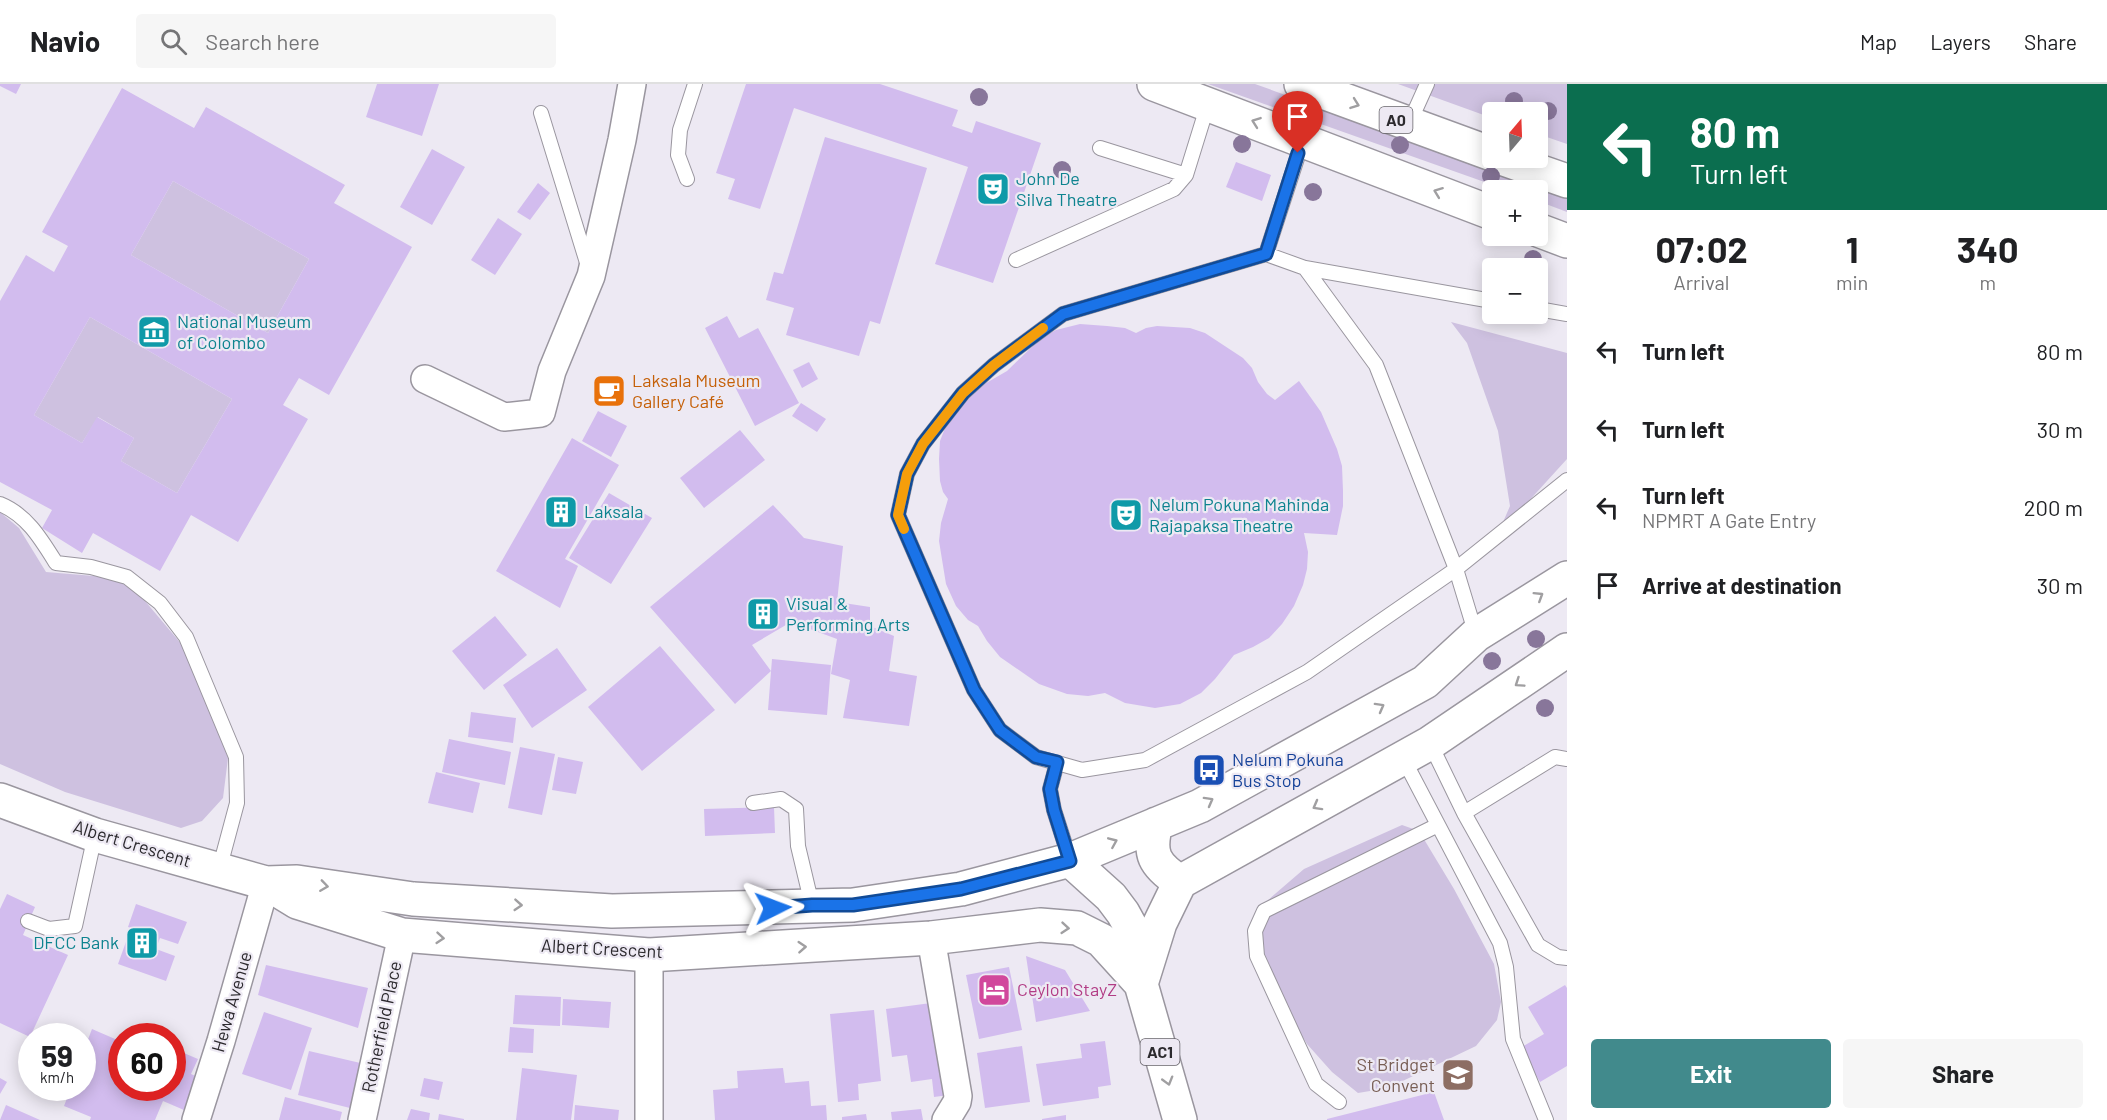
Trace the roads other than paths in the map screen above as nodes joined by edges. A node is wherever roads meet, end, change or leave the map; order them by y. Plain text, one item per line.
1 (632, 84) edge
2 (695, 84) edge
3 (1154, 84) edge
4 (1301, 84) edge
5 (1427, 84) edge
6 (1208, 104) junction
7 (541, 113) dead end
8 (1409, 124) junction
9 (1303, 140) junction
10 (1100, 148) dead end
11 (1482, 150) edge
12 (1530, 168) edge
13 (1186, 175) junction
14 (687, 179) dead end
15 (1567, 181) edge
16 (1482, 209) edge
17 (1548, 234) edge
18 (1567, 241) edge
19 (1266, 254) junction
20 (1016, 260) dead end
21 (1305, 268) junction
22 (591, 276) junction
23 (1482, 299) edge
24 (1548, 311) edge
25 (1567, 314) edge
26 (425, 379) dead end
27 (1567, 480) edge
28 (0, 504) edge
29 (1456, 569) junction
30 (1567, 578) edge
31 (1476, 635) junction
32 (1567, 650) edge
33 (1416, 751) junction
34 (1567, 759) edge
35 (1057, 762) junction
36 (753, 803) dead end
37 (1, 804) edge
38 (1464, 813) junction
39 (1156, 824) junction
40 (1438, 825) junction
41 (95, 835) junction
42 (1070, 861) junction
43 (219, 870) junction
44 (1180, 882) junction
45 (266, 883) junction
46 (812, 905) junction
47 (752, 908) junction
48 (28, 921) dead end
49 (402, 935) junction
50 (931, 938) junction
51 (710, 951) junction
52 (649, 955) junction
53 (1567, 958) edge
54 (1141, 984) junction
55 (1339, 1102) dead end
56 (196, 1120) edge
57 (362, 1120) edge
58 (649, 1120) edge
59 (946, 1120) edge
60 (1180, 1120) edge
61 (1546, 1120) edge

1 - 22 street
2 - 14 lane
3 - 6 main road
4 -> 8 main road, A0
5 - 8 lane
9 -> 6 main road
6 - 13 lane
7 - 22 lane
8 - 11 main road, A0
16 -> 9 main road
9 - 19 lane
10 - 13 lane
12 - 15 main road
13 - 20 lane
17 - 18 main road
19 - 21 lane
19 - 35 lane
21 - 23 lane
21 - 29 lane
22 - 26 street
24 - 25 lane
27 - 29 lane
28 - 43 lane
29 - 31 lane
29 - 35 lane
31 -> 30 main road, Albert Crescent
39 -> 31 main road, Albert Crescent
32 -> 33 main road
33 - 38 lane
33 - 40 lane
33 -> 44 main road
34 - 38 lane
35 - 42 lane
36 - 46 lane
37 - 41 main road, Albert Crescent
38 - 53 lane
42 -> 39 main road, Albert Crescent
39 - 44 main road
40 - 55 lane
40 - 61 lane
41 - 43 main road, Albert Crescent
41 - 48 lane
42 - 46 main road, Albert Crescent
42 - 54 main road
43 - 45 main road, Albert Crescent
44 - 54 main road
45 -> 47 main road, Albert Crescent
45 - 49 main road, Albert Crescent
45 - 56 street, Hewa Avenue
46 - 47 main road, Albert Crescent
47 - 51 main road
49 -> 52 main road, Albert Crescent
49 - 57 street, Rotherfield Place
51 -> 50 main road, Albert Crescent
50 -> 54 main road, Albert Crescent
50 - 59 street
51 - 52 main road, Albert Crescent
52 - 58 street
54 -> 60 main road, AC1

